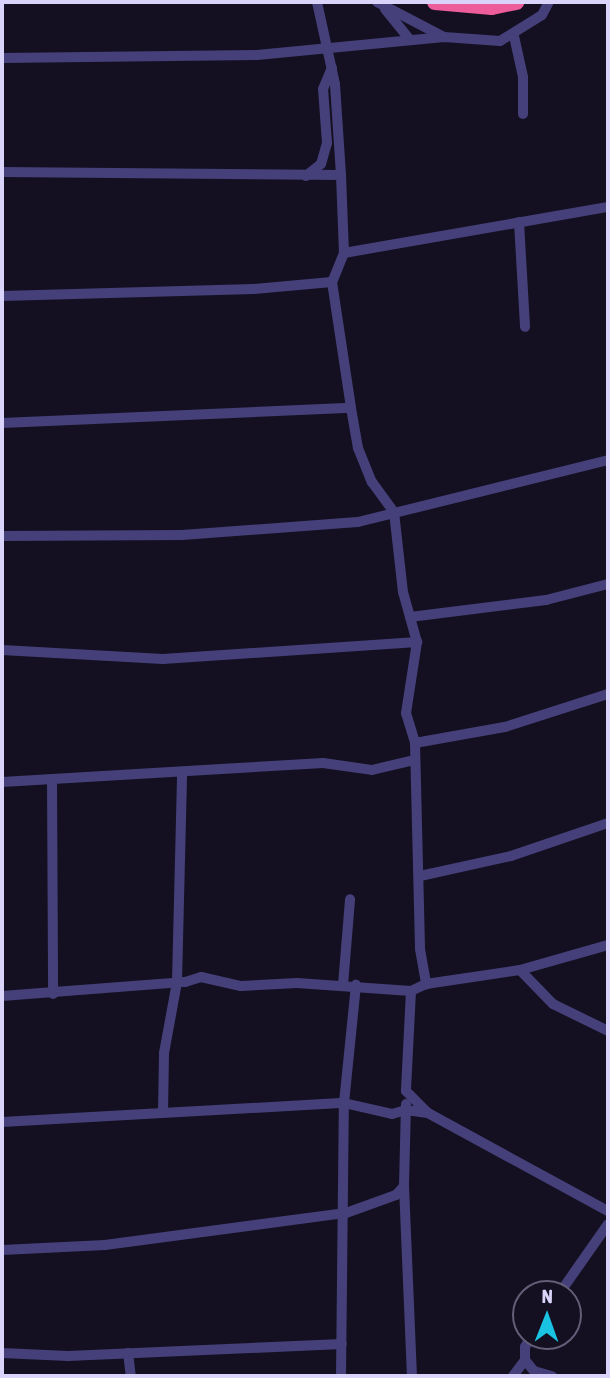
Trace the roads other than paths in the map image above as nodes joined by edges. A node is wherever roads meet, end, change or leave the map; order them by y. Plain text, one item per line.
1 (317, 2) edge
2 (435, 2) edge
3 (516, 2) edge
4 (549, 2) edge
5 (380, 4) edge
6 (514, 36) junction
7 (444, 37) junction
8 (410, 40) junction
9 (328, 49) junction
10 (2, 58) edge
11 (332, 68) junction
12 (523, 114) dead end
13 (2, 172) edge
14 (341, 175) junction
15 (306, 176) junction
16 (608, 207) edge
17 (519, 222) junction
18 (344, 254) junction
19 (332, 282) junction
20 (2, 296) edge
21 (525, 327) dead end
22 (351, 408) junction
23 (2, 423) edge
24 (608, 460) edge
25 (394, 512) junction
26 (2, 536) edge
27 (608, 584) edge
28 (410, 617) junction
29 (417, 642) junction
30 (2, 650) edge
31 (608, 694) edge
32 (415, 743) junction
33 (414, 760) junction
34 (182, 774) junction
35 (52, 780) junction
36 (2, 782) edge
37 (608, 823) edge
38 (420, 876) junction
39 (350, 899) dead end
40 (608, 945) edge
41 (520, 970) junction
42 (177, 982) junction
43 (426, 984) junction
44 (343, 985) junction
45 (356, 985) junction
46 (411, 991) junction
47 (53, 994) junction
48 (2, 996) edge
49 (608, 1031) edge
50 (406, 1091) junction
51 (344, 1103) junction
52 (406, 1110) junction
53 (163, 1112) junction
54 (428, 1113) junction
55 (2, 1122) edge
56 (404, 1186) junction
57 (608, 1211) edge
58 (346, 1213) junction
59 (608, 1224) edge
60 (2, 1250) edge
61 (568, 1280) edge
62 (342, 1344) junction
63 (525, 1350) edge
64 (2, 1353) edge
65 (128, 1353) junction
66 (525, 1360) junction
67 (131, 1376) edge
68 (341, 1376) edge
69 (412, 1376) edge
70 (513, 1376) edge
71 (552, 1376) edge

1 - 9 street
2 - 3 highway
4 - 6 street
5 - 7 street
5 - 8 street
6 - 7 street
6 - 12 street
7 - 8 street
8 - 9 street
9 - 10 street
9 - 11 street
11 - 14 street
11 - 15 street
13 - 15 street
14 - 15 street
14 - 18 street
16 - 17 street
17 - 18 street
17 - 21 street
18 - 19 street
19 - 20 street
19 - 22 street
22 - 23 street
22 - 25 street
24 - 25 street
25 - 26 street
25 - 28 street
27 - 28 street
28 - 29 street
29 - 30 street
29 - 32 street
31 - 32 street
32 - 33 street
33 - 34 street
33 - 38 street
34 - 35 street
34 - 42 street
35 - 36 street
35 - 47 street
37 - 38 street
38 - 43 street
39 - 44 street
40 - 41 street
41 - 43 street
41 - 49 street
42 - 44 street
42 - 47 street
42 - 53 street
43 - 46 street
44 - 45 street
45 - 46 street
45 - 51 street
46 - 50 street
47 - 48 street
50 - 52 street
50 - 54 street
51 - 52 street
51 - 53 street
51 - 58 street
52 - 54 street
52 - 56 street
53 - 55 street
54 - 57 street
56 - 58 street
56 - 69 street
58 - 60 street
58 - 62 street
59 - 61 street
62 - 65 street
62 - 68 street
63 - 66 street
64 - 65 street
65 - 67 street
66 - 70 street
66 - 71 street

